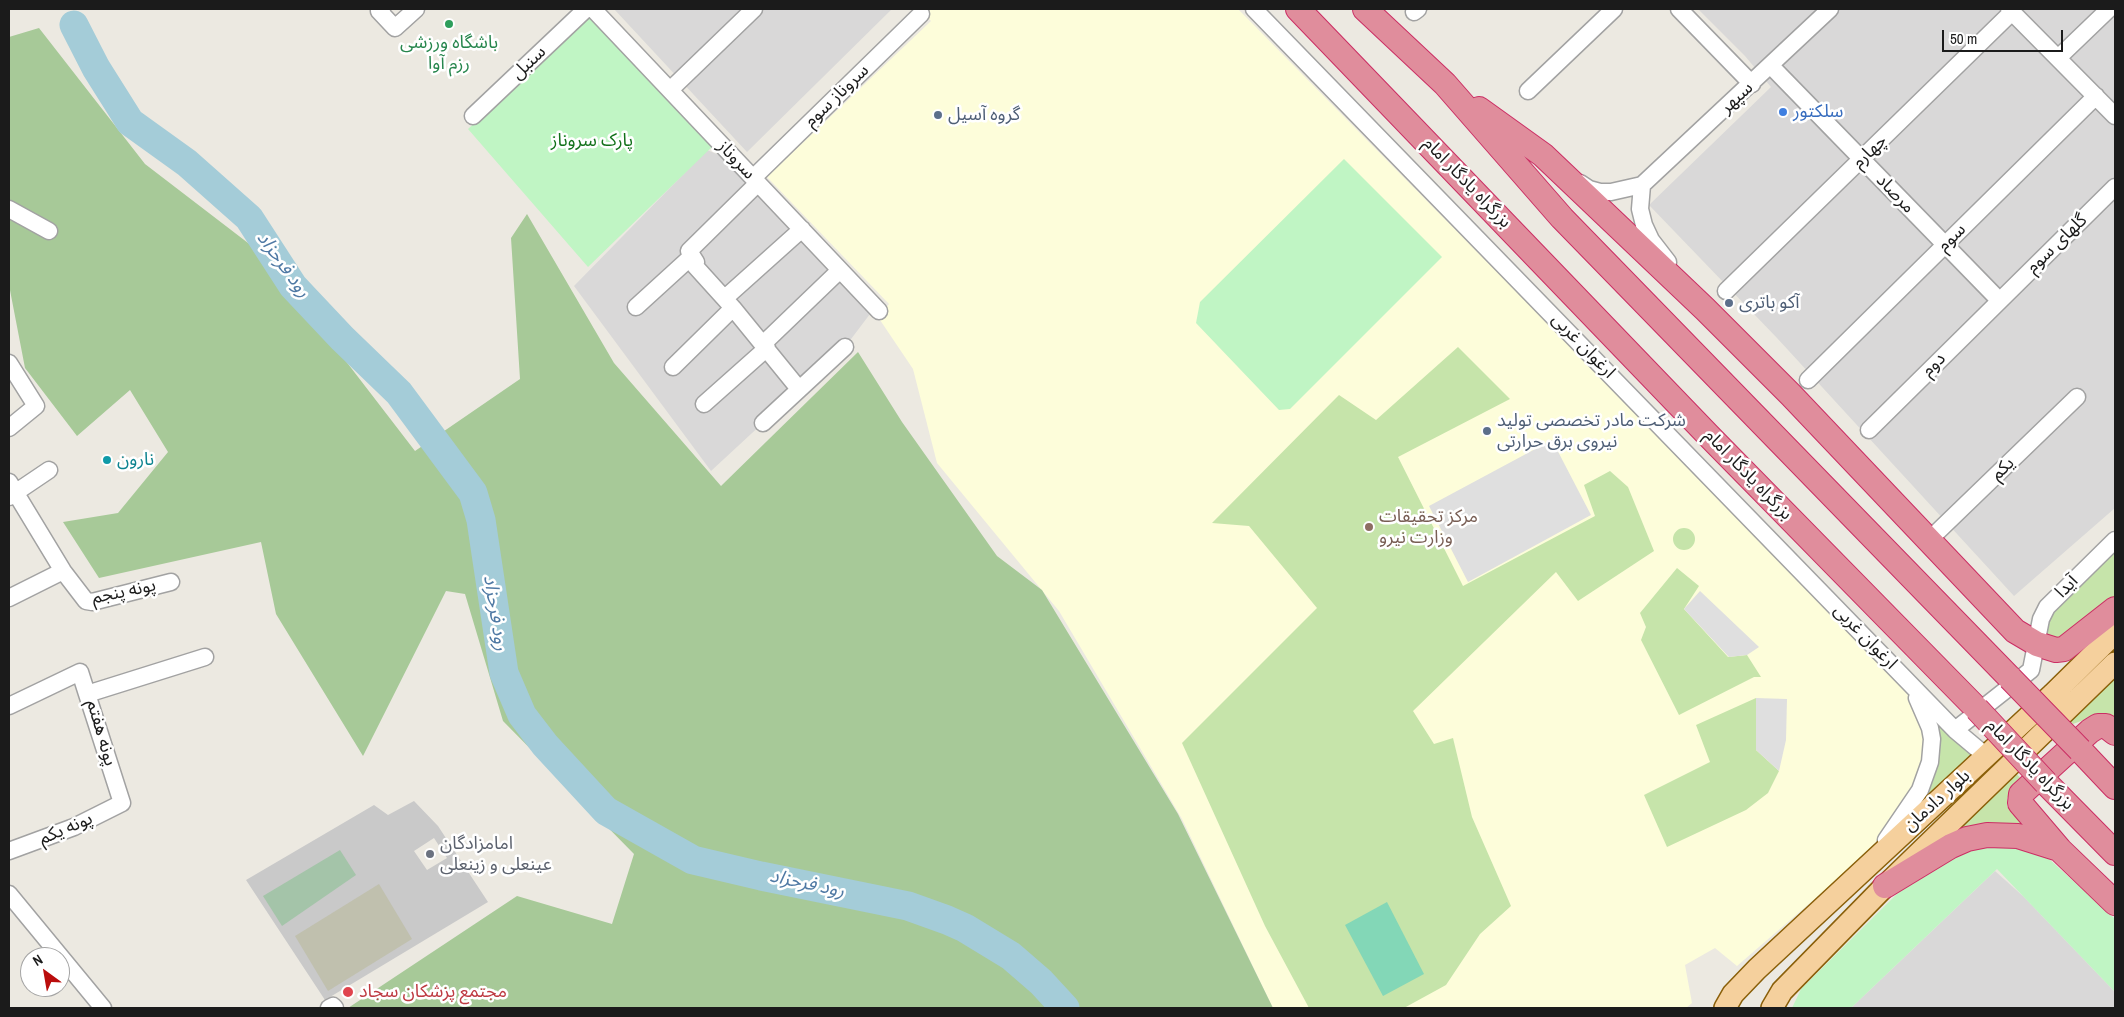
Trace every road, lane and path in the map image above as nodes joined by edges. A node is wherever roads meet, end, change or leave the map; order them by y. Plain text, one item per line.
1 (416, 9) edge
2 (586, 9) edge
3 (593, 9) edge
4 (754, 9) edge
5 (1254, 9) edge
6 (1298, 9) edge
7 (1365, 9) edge
8 (1614, 9) edge
9 (1679, 9) edge
10 (1830, 9) edge
11 (2109, 9) edge
12 (381, 10) edge
13 (2011, 10) edge
14 (920, 14) dead end
15 (2058, 58) junction
16 (1771, 66) junction
17 (1445, 84) junction
18 (1752, 84) junction
19 (670, 90) junction
20 (1528, 91) dead end
21 (2096, 96) junction
22 (473, 116) dead end
23 (2115, 116) edge
24 (1543, 156) junction
25 (1862, 160) junction
26 (756, 180) junction
27 (1642, 185) junction
28 (2115, 187) edge
29 (9, 209) edge
30 (802, 229) junction
31 (49, 231) dead end
32 (1945, 246) junction
33 (692, 256) junction
34 (840, 270) junction
35 (1726, 291) dead end
36 (1999, 300) junction
37 (729, 303) junction
38 (636, 307) dead end
39 (1705, 309) junction
40 (879, 311) dead end
41 (765, 346) junction
42 (845, 347) dead end
43 (9, 363) edge
44 (673, 367) dead end
45 (1808, 380) dead end
46 (800, 389) junction
47 (2077, 397) dead end
48 (704, 404) dead end
49 (763, 423) dead end
50 (9, 428) edge
51 (1869, 430) dead end
52 (49, 470) dead end
53 (11, 490) edge
54 (1929, 540) junction
55 (2115, 540) edge
56 (63, 571) junction
57 (171, 582) dead end
58 (9, 598) edge
59 (2115, 609) edge
60 (2115, 633) edge
61 (2037, 644) junction
62 (205, 657) dead end
63 (2115, 663) edge
64 (1910, 684) junction
65 (87, 694) junction
66 (9, 706) edge
67 (1954, 730) junction
68 (2115, 733) edge
69 (1986, 756) junction
70 (2115, 787) edge
71 (122, 803) joint
72 (9, 850) edge
73 (2060, 850) junction
74 (2115, 853) edge
75 (1868, 864) junction
76 (1885, 886) junction
77 (9, 894) edge
78 (2115, 903) edge
79 (1757, 969) junction
80 (1777, 1000) edge
81 (103, 1008) edge
82 (1725, 1008) edge

1 - 12 street
2 - 22 street, سنبل
3 - 19 street, سروناز
4 - 19 street
5 - 64 street, ارغوان غربی
6 - 74 highway, بزرگراه یادگار امام, bridge
7 - 17 highway
8 - 20 street
9 - 18 street
10 - 16 street, سپهر
11 - 15 street
13 - 15 street
13 - 25 street, چهارم
14 - 26 street, سروناز سوم
15 - 21 street
16 - 18 street, سپهر
16 - 25 street, مرصاد
17 - 24 highway
17 - 70 highway, bridge
18 - 27 street, سپهر
19 - 26 street, سروناز
21 - 23 street
21 - 32 street, سوم
24 - 27 street, سپهر
24 - 39 highway
25 - 32 street, مرصاد
25 - 35 street, چهارم
26 - 30 street, سروناز
26 - 33 street, سروناز سوم
27 - 39 street
28 - 36 street, گلهای سوم
29 - 31 street
30 - 34 street, سروناز
30 - 37 street
32 - 36 street, مرصاد
32 - 45 street, سوم
33 - 37 street
33 - 38 street
34 - 40 street, سروناز
34 - 41 street
36 - 51 street, دوم
37 - 41 street
37 - 44 street
39 - 54 highway
41 - 46 street
41 - 48 street
42 - 46 street
43 - 50 street
46 - 49 street
47 - 54 street, یکم
52 - 53 street
53 - 56 street, پونه پنجم
54 - 61 highway
55 - 61 street, آیدا
56 - 57 street, پونه پنجم
56 - 58 street
59 - 61 highway
60 - 69 main road, بلوار دادمان
61 - 67 street, آیدا
62 - 65 street, پونه هفتم
63 - 76 main road, بلوار دادمان
64 - 67 street, ارغوان غربی
64 - 75 street, ارغوان غربی
65 - 66 street
65 - 71 street, پونه هفتم
67 - 69 street, ارغوان غربی
68 - 73 highway
69 - 75 main road, بلوار دادمان
71 - 72 street, پونه یکم
73 - 76 highway
73 - 78 highway
75 - 79 main road, بلوار دادمان
76 - 80 main road, بلوار دادمان
77 - 81 street
79 - 80 main road
79 - 82 main road, بلوار دادمان

